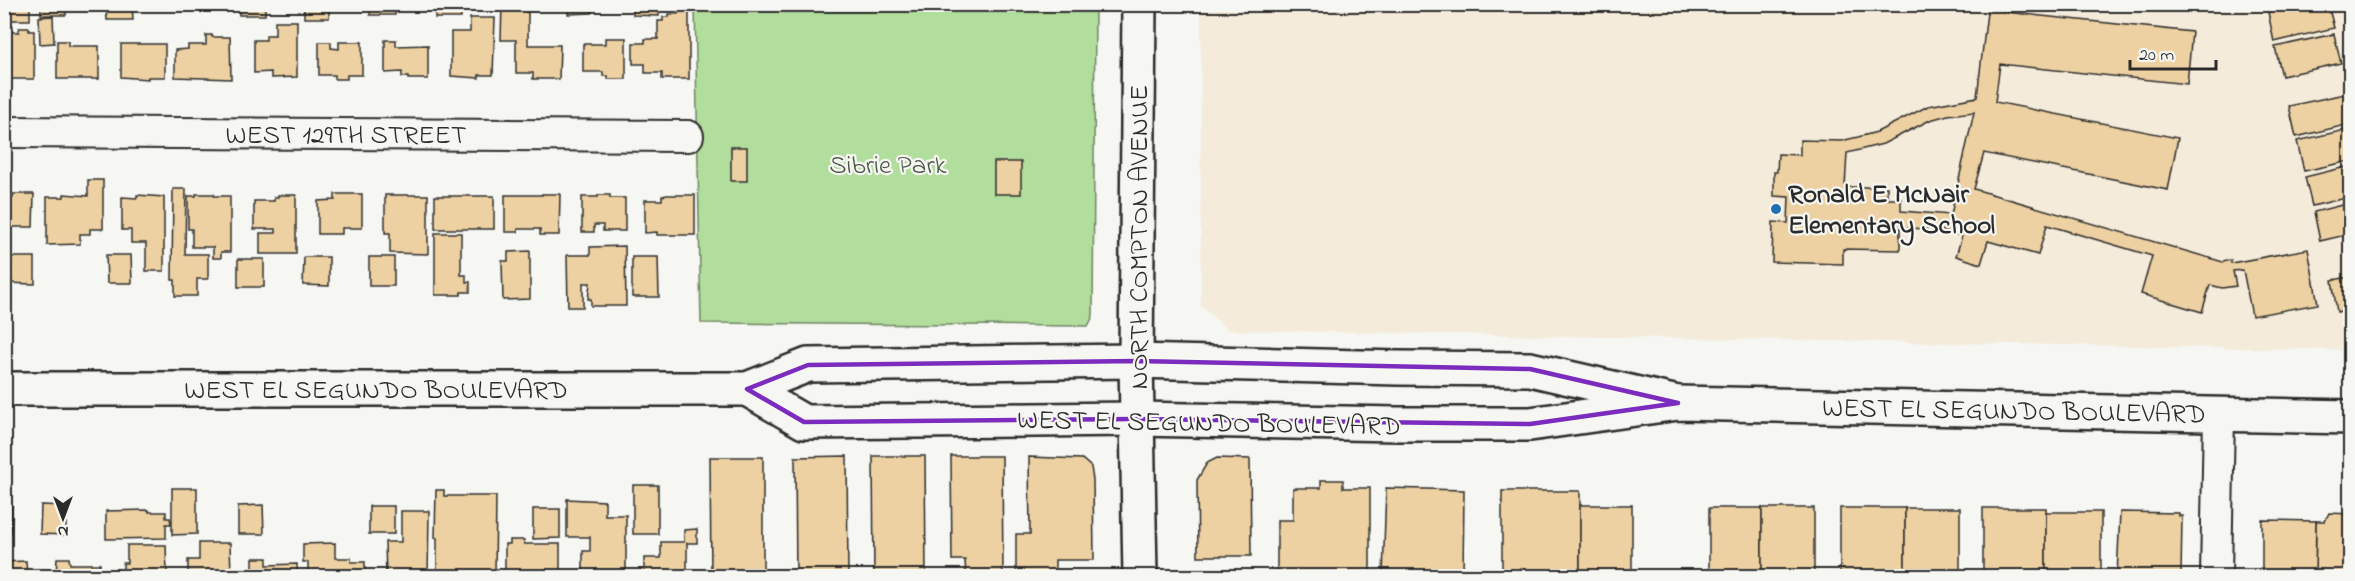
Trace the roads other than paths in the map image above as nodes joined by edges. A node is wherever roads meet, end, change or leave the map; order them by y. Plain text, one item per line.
1 (1139, 4) edge
2 (4, 132) edge
3 (688, 136) dead end
4 (1136, 361) junction
5 (4, 389) edge
6 (747, 389) junction
7 (1678, 403) junction
8 (2219, 415) junction
9 (2350, 417) edge
10 (1137, 419) junction
11 (1140, 576) edge
12 (2216, 576) edge

1 - 4 main road, NORTH COMPTON AVENUE
2 - 3 street, WEST 129TH STREET
4 - 6 main road, WEST EL SEGUNDO BOULEVARD
4 - 7 main road, WEST EL SEGUNDO BOULEVARD
4 - 10 main road, NORTH COMPTON AVENUE
5 - 6 main road, WEST EL SEGUNDO BOULEVARD
6 - 10 main road, WEST EL SEGUNDO BOULEVARD
7 - 8 main road, WEST EL SEGUNDO BOULEVARD
7 - 10 main road, WEST EL SEGUNDO BOULEVARD
8 - 9 main road, WEST EL SEGUNDO BOULEVARD
8 - 12 street
10 - 11 main road, NORTH COMPTON AVENUE

